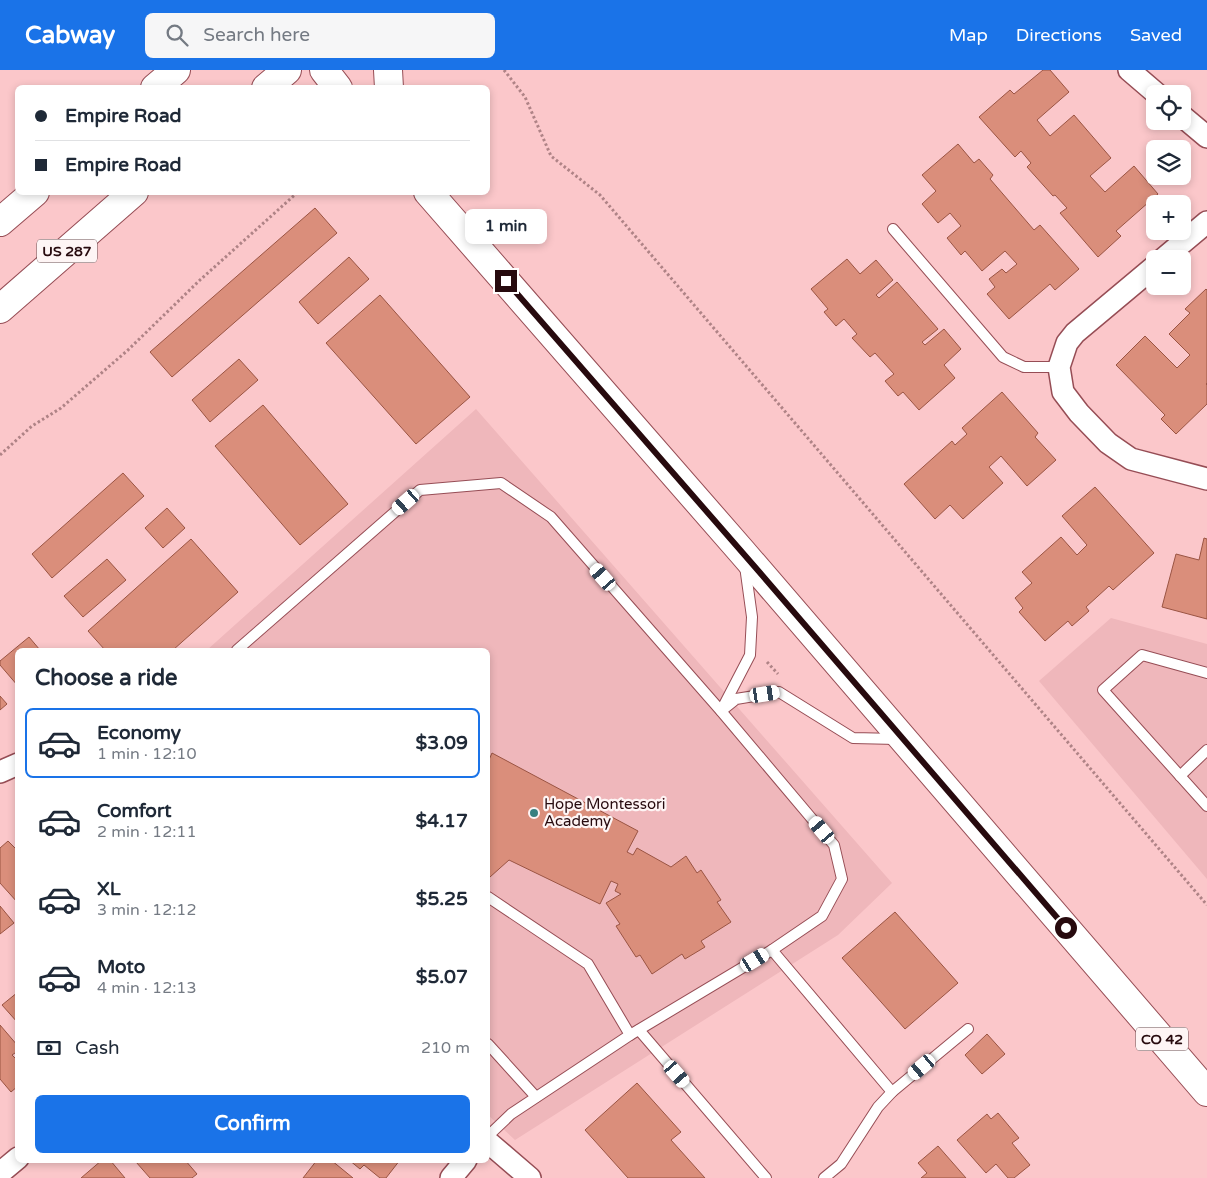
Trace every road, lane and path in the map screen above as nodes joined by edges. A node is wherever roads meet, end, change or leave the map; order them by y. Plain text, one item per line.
1 (176, 70) edge
2 (287, 70) edge
3 (324, 70) edge
4 (388, 70) edge
5 (504, 70) edge
6 (1129, 70) edge
7 (158, 85) edge
8 (270, 85) edge
9 (336, 85) edge
10 (389, 85) edge
11 (1146, 85) edge
12 (1191, 124) edge
13 (1207, 137) edge
14 (31, 195) edge
15 (131, 195) edge
16 (295, 195) edge
17 (431, 195) edge
18 (0, 222) edge
19 (1207, 222) edge
20 (893, 229) dead end
21 (1174, 250) edge
22 (1146, 274) edge
23 (0, 309) edge
24 (1059, 367) junction
25 (0, 455) edge
26 (1207, 479) edge
27 (743, 553) junction
28 (239, 648) edge
29 (766, 662) dead end
30 (1207, 673) edge
31 (779, 674) dead end
32 (721, 711) junction
33 (903, 739) junction
34 (1207, 750) edge
35 (15, 765) edge
36 (0, 772) edge
37 (1180, 776) junction
38 (1207, 806) edge
39 (490, 898) edge
40 (1207, 905) edge
41 (772, 950) junction
42 (968, 1029) dead end
43 (635, 1033) junction
44 (490, 1046) edge
45 (892, 1092) junction
46 (1207, 1092) edge
47 (536, 1097) junction
48 (490, 1134) edge
49 (490, 1144) edge
50 (15, 1160) edge
51 (464, 1163) edge
52 (0, 1173) edge
53 (451, 1178) edge
54 (530, 1178) edge
55 (766, 1178) edge
56 (824, 1178) edge

1 - 7 main road
2 - 8 main road
3 - 9 main road
4 - 10 main road
5 - 40 path
6 - 11 street
12 - 13 street
14 - 18 main road
15 - 23 main road, US 287
16 - 25 path
17 - 27 main road, CO 42
19 - 21 street
20 - 24 lane
22 - 24 street
24 - 26 street
27 - 32 lane
27 - 33 main road, CO 42
28 - 32 lane
29 - 31 path
30 - 37 lane
32 - 33 lane
32 - 41 lane
33 - 46 main road, CO 42
34 - 37 lane
35 - 36 street
37 - 38 lane
39 - 43 lane
41 - 43 lane
41 - 45 lane
42 - 45 lane
43 - 47 lane
43 - 55 lane
44 - 47 lane
45 - 56 lane
47 - 48 lane
49 - 54 street
50 - 52 street
51 - 53 street

